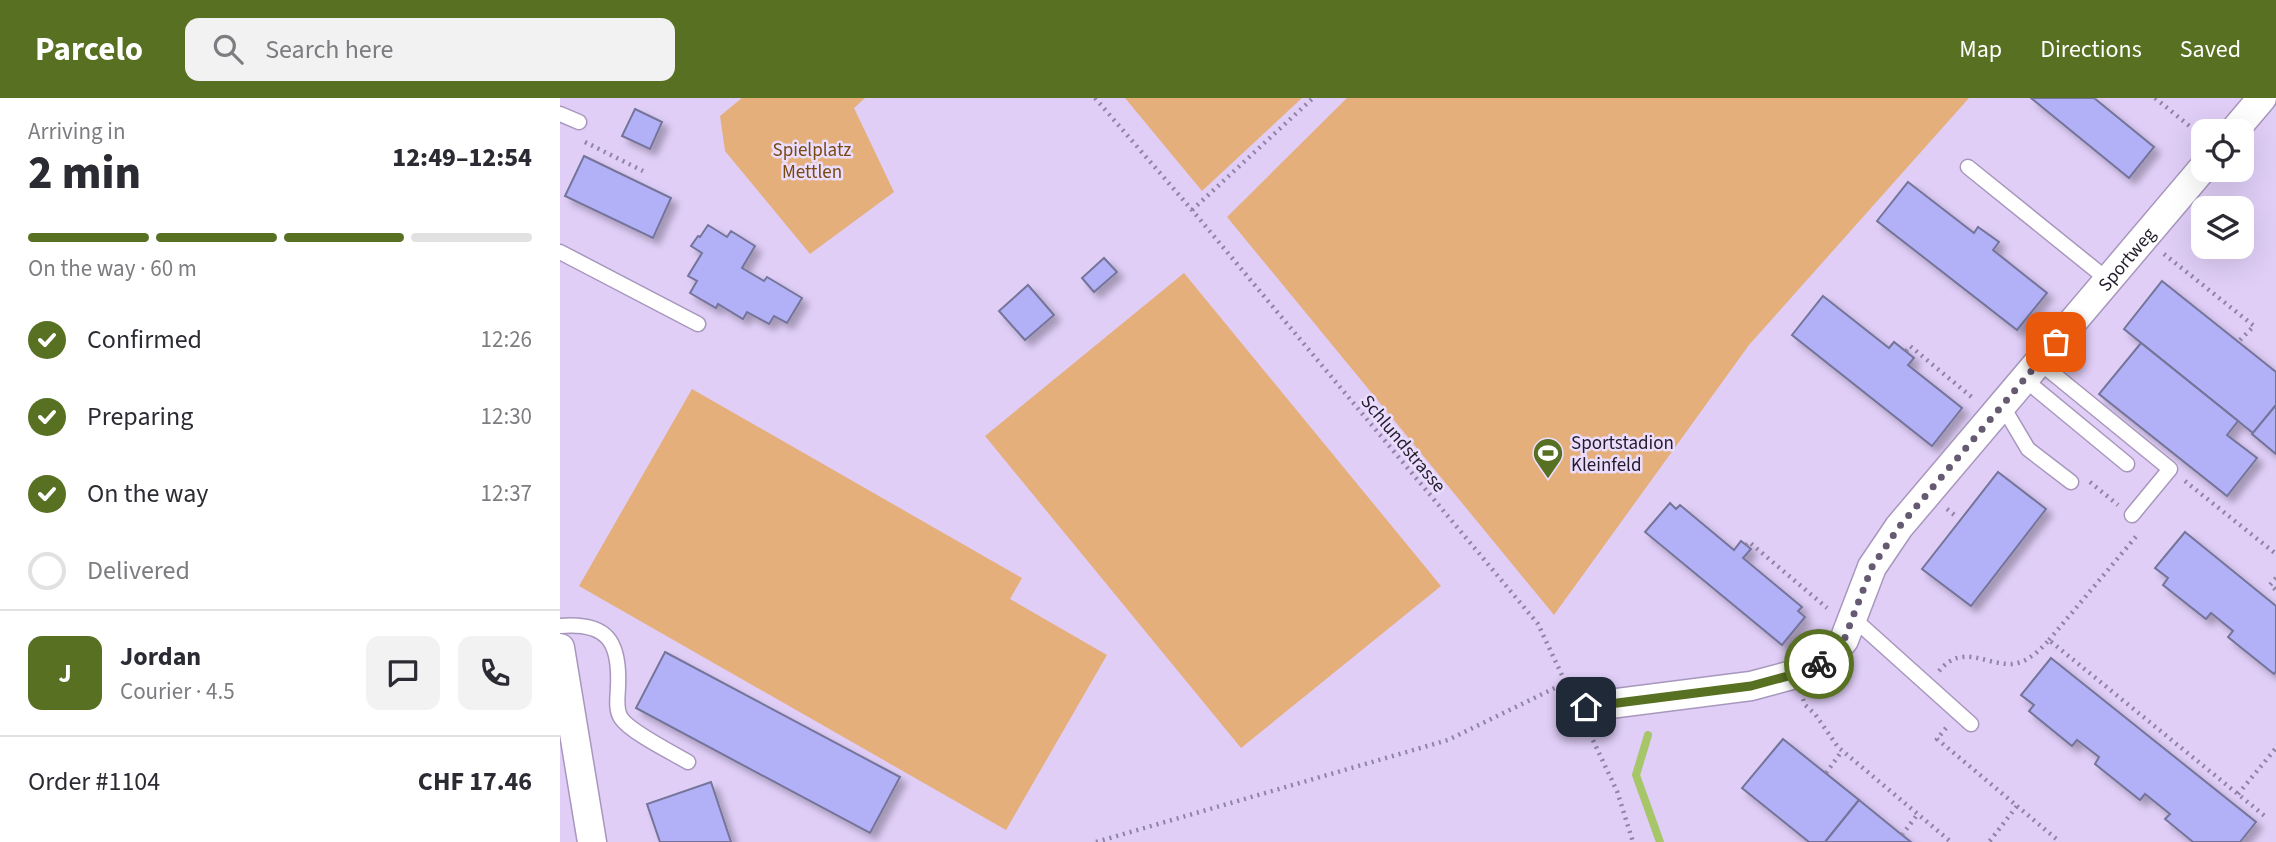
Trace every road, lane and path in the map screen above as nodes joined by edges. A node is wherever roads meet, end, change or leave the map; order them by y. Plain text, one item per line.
1 (1095, 98) edge
2 (1313, 98) edge
3 (2155, 98) edge
4 (2262, 98) edge
5 (560, 114) edge
6 (2244, 119) edge
7 (579, 122) dead end
8 (2191, 127) edge
9 (577, 138) dead end
10 (1968, 167) dead end
11 (643, 171) dead end
12 (2191, 182) edge
13 (1192, 210) junction
14 (2144, 238) junction
15 (560, 252) edge
16 (2108, 280) junction
17 (698, 324) dead end
18 (2238, 342) dead end
19 (1906, 351) dead end
20 (2031, 371) junction
21 (1998, 410) junction
22 (2127, 464) dead end
23 (2170, 470) junction
24 (2071, 482) joint
25 (2132, 515) junction
26 (1746, 545) dead end
27 (2276, 554) edge
28 (2276, 578) edge
29 (2276, 590) edge
30 (1851, 622) junction
31 (560, 626) edge
32 (2049, 640) junction
33 (560, 648) edge
34 (1565, 683) junction
35 (1928, 685) junction
36 (1805, 705) dead end
37 (1582, 711) junction
38 (1959, 713) junction
39 (1971, 724) dead end
40 (2276, 748) edge
41 (1842, 751) junction
42 (688, 762) dead end
43 (1826, 773) dead end
44 (2238, 794) junction
45 (2017, 806) junction
46 (1917, 815) junction
47 (2266, 817) dead end
48 (1902, 835) dead end
49 (592, 842) edge
50 (1096, 842) edge
51 (1633, 842) edge
52 (1951, 842) edge
53 (1989, 842) edge
54 (2060, 842) edge

1 - 13 path, Schlundstrasse
2 - 13 path
3 - 8 path
4 - 6 street
5 - 7 lane
9 - 11 path
10 - 16 lane
12 - 14 street, Sportweg
13 - 34 path, Schlundstrasse
14 - 16 street, Sportweg
14 - 18 path
15 - 17 lane
16 - 20 street, Sportweg
19 - 21 path
20 - 21 street, Sportweg
20 - 22 lane
20 - 23 lane
21 - 24 lane
21 - 30 street, Sportweg
23 - 25 lane
23 - 27 path
24 - 25 path
25 - 32 path
26 - 30 path
28 - 29 path
30 - 35 lane
30 - 37 street, Sportweg
31 - 42 lane
32 - 35 path
32 - 44 path
33 - 49 street
34 - 37 path, Schlundstrasse
34 - 50 path
35 - 38 lane
36 - 41 path
37 - 51 path, Schlundstrasse
38 - 39 lane
38 - 45 path
40 - 44 path
41 - 43 path
41 - 46 path
44 - 47 path
45 - 53 path
45 - 54 path
46 - 48 path
46 - 52 path

